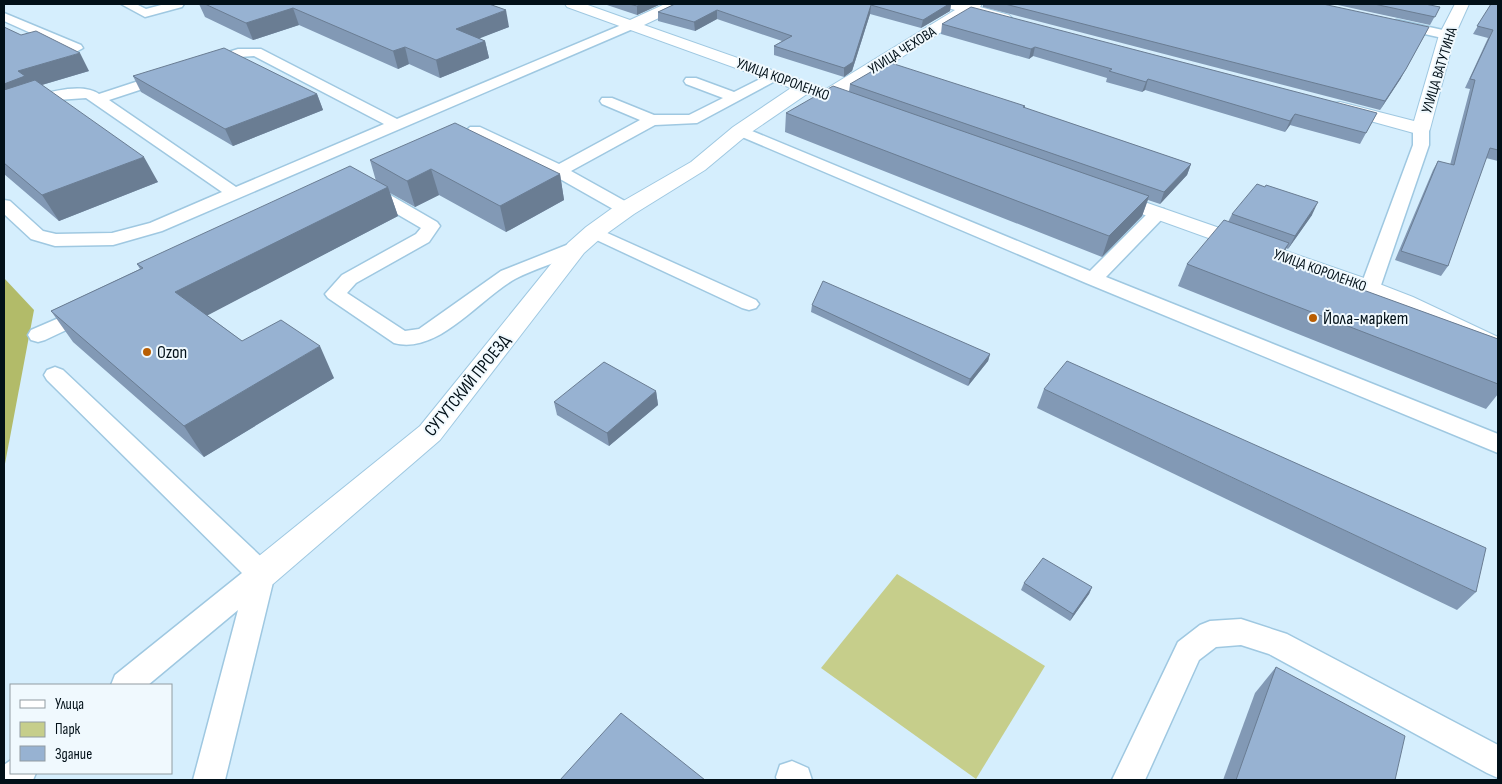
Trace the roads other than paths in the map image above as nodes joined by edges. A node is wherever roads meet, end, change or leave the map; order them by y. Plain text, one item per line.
1 (127, 4) edge
2 (178, 4) edge
3 (572, 4) edge
4 (676, 4) edge
5 (949, 4) edge
6 (1462, 4) edge
7 (971, 6) edge
8 (4, 17) edge
9 (1383, 20) edge
10 (1016, 22) edge
11 (631, 25) junction
12 (1447, 35) junction
13 (76, 48) dead end
14 (774, 76) junction
15 (691, 81) dead end
16 (805, 87) junction
17 (828, 95) junction
18 (734, 97) junction
19 (97, 99) junction
20 (607, 100) dead end
21 (1325, 103) edge
22 (4, 112) edge
23 (876, 112) edge
24 (652, 120) junction
25 (397, 125) junction
26 (1421, 129) junction
27 (475, 130) edge
28 (740, 131) junction
29 (559, 171) junction
30 (349, 187) edge
31 (1092, 189) edge
32 (236, 194) junction
33 (4, 205) edge
34 (626, 210) junction
35 (1158, 213) junction
36 (585, 240) junction
37 (1093, 279) junction
38 (1370, 288) junction
39 (109, 300) edge
40 (750, 304) dead end
41 (38, 335) dead end
42 (1498, 347) edge
43 (55, 375) dead end
44 (1498, 444) edge
45 (261, 574) junction
46 (127, 684) edge
47 (1498, 762) edge
48 (209, 780) edge
49 (1128, 780) edge

1 - 2 lane
3 - 11 street, УЛИЦА КОРОЛЕНКО
4 - 11 street
5 - 7 street
6 - 12 street, УЛИЦА ВАТУТИНА
7 - 10 street
7 - 17 street, УЛИЦА ЧЕХОВА
8 - 13 lane
9 - 12 lane
11 - 14 street, УЛИЦА КОРОЛЕНКО
11 - 25 lane
12 - 26 street, УЛИЦА ВАТУТИНА
14 - 16 street, УЛИЦА КОРОЛЕНКО
14 - 18 lane
15 - 18 lane
16 - 17 street, УЛИЦА КОРОЛЕНКО
16 - 28 street, СУГУТСКИЙ ПРОЕЗД
17 - 23 street, УЛИЦА КОРОЛЕНКО
18 - 24 lane
19 - 22 lane
19 - 25 lane
19 - 32 lane
20 - 24 lane
21 - 26 street, УЛИЦА ВАТУТИНА
24 - 29 lane
25 - 32 lane
26 - 38 lane
27 - 29 lane
28 - 34 street, СУГУТСКИЙ ПРОЕЗД
28 - 37 lane
29 - 34 lane
30 - 36 lane
31 - 35 street, УЛИЦА КОРОЛЕНКО
32 - 33 lane
34 - 36 street, СУГУТСКИЙ ПРОЕЗД
35 - 37 lane
35 - 38 street, УЛИЦА КОРОЛЕНКО
36 - 40 lane
36 - 45 street, СУГУТСКИЙ ПРОЕЗД
37 - 44 lane
38 - 42 street, УЛИЦА КОРОЛЕНКО
39 - 41 lane
43 - 45 lane
45 - 46 lane, СУГУТСКИЙ ПРОЕЗД
45 - 48 lane
47 - 49 lane

